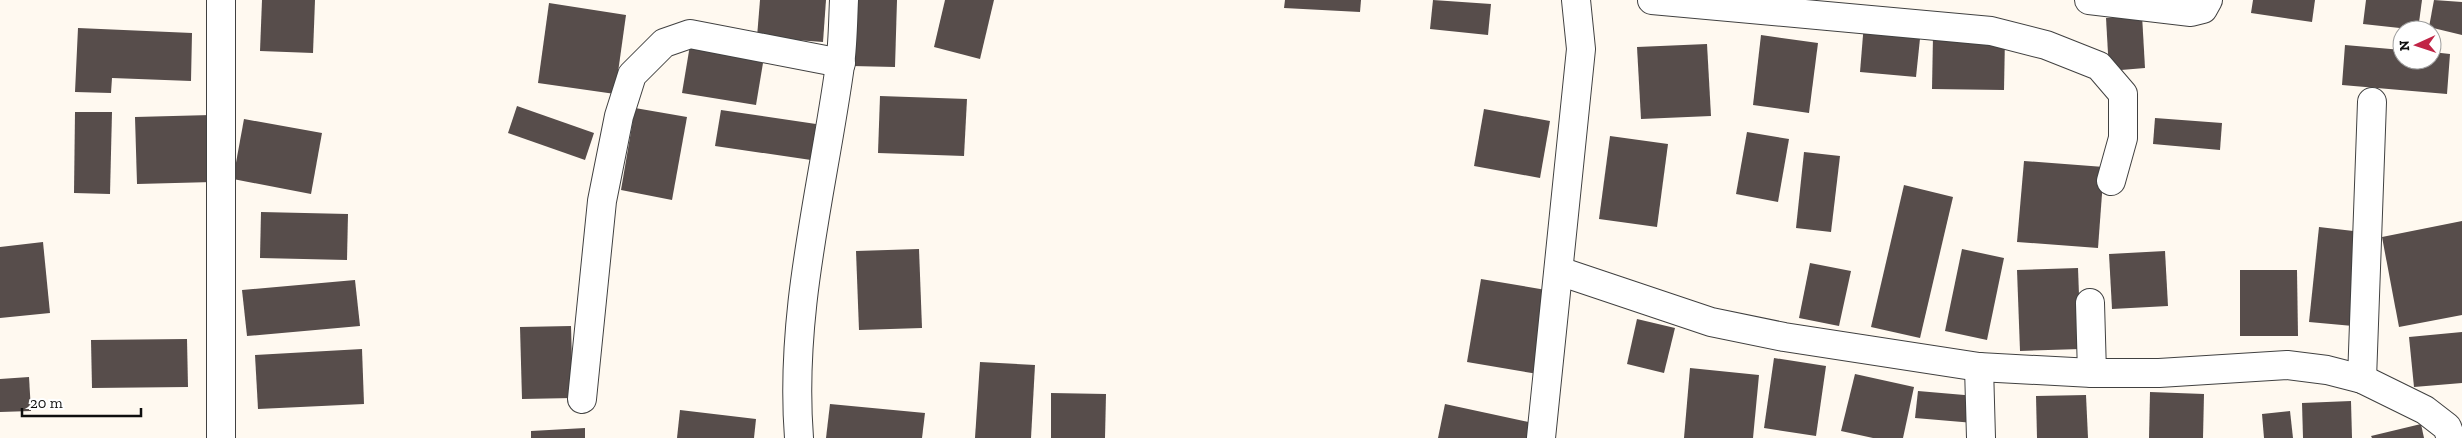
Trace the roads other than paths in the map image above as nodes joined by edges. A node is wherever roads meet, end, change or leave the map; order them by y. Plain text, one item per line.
1 (221, 0) edge
2 (844, 0) edge
3 (1576, 0) edge
4 (1652, 0) edge
5 (2089, 0) edge
6 (2208, 0) edge
7 (1791, 6) edge
8 (841, 63) junction
9 (2372, 102) dead end
10 (2111, 181) dead end
11 (1559, 271) junction
12 (2090, 303) dead end
13 (1979, 367) junction
14 (2092, 373) junction
15 (2362, 379) junction
16 (582, 399) dead end
17 (222, 438) edge
18 (799, 438) edge
19 (1541, 438) edge
20 (1982, 438) edge
21 (2452, 438) edge

1 - 17 street
2 - 8 street
3 - 11 street
4 - 7 street
5 - 6 street
7 - 10 street
8 - 16 street
8 - 18 street
9 - 15 street
11 - 13 street
11 - 19 street
12 - 14 street
13 - 14 street
13 - 20 street
14 - 15 street
15 - 21 street

